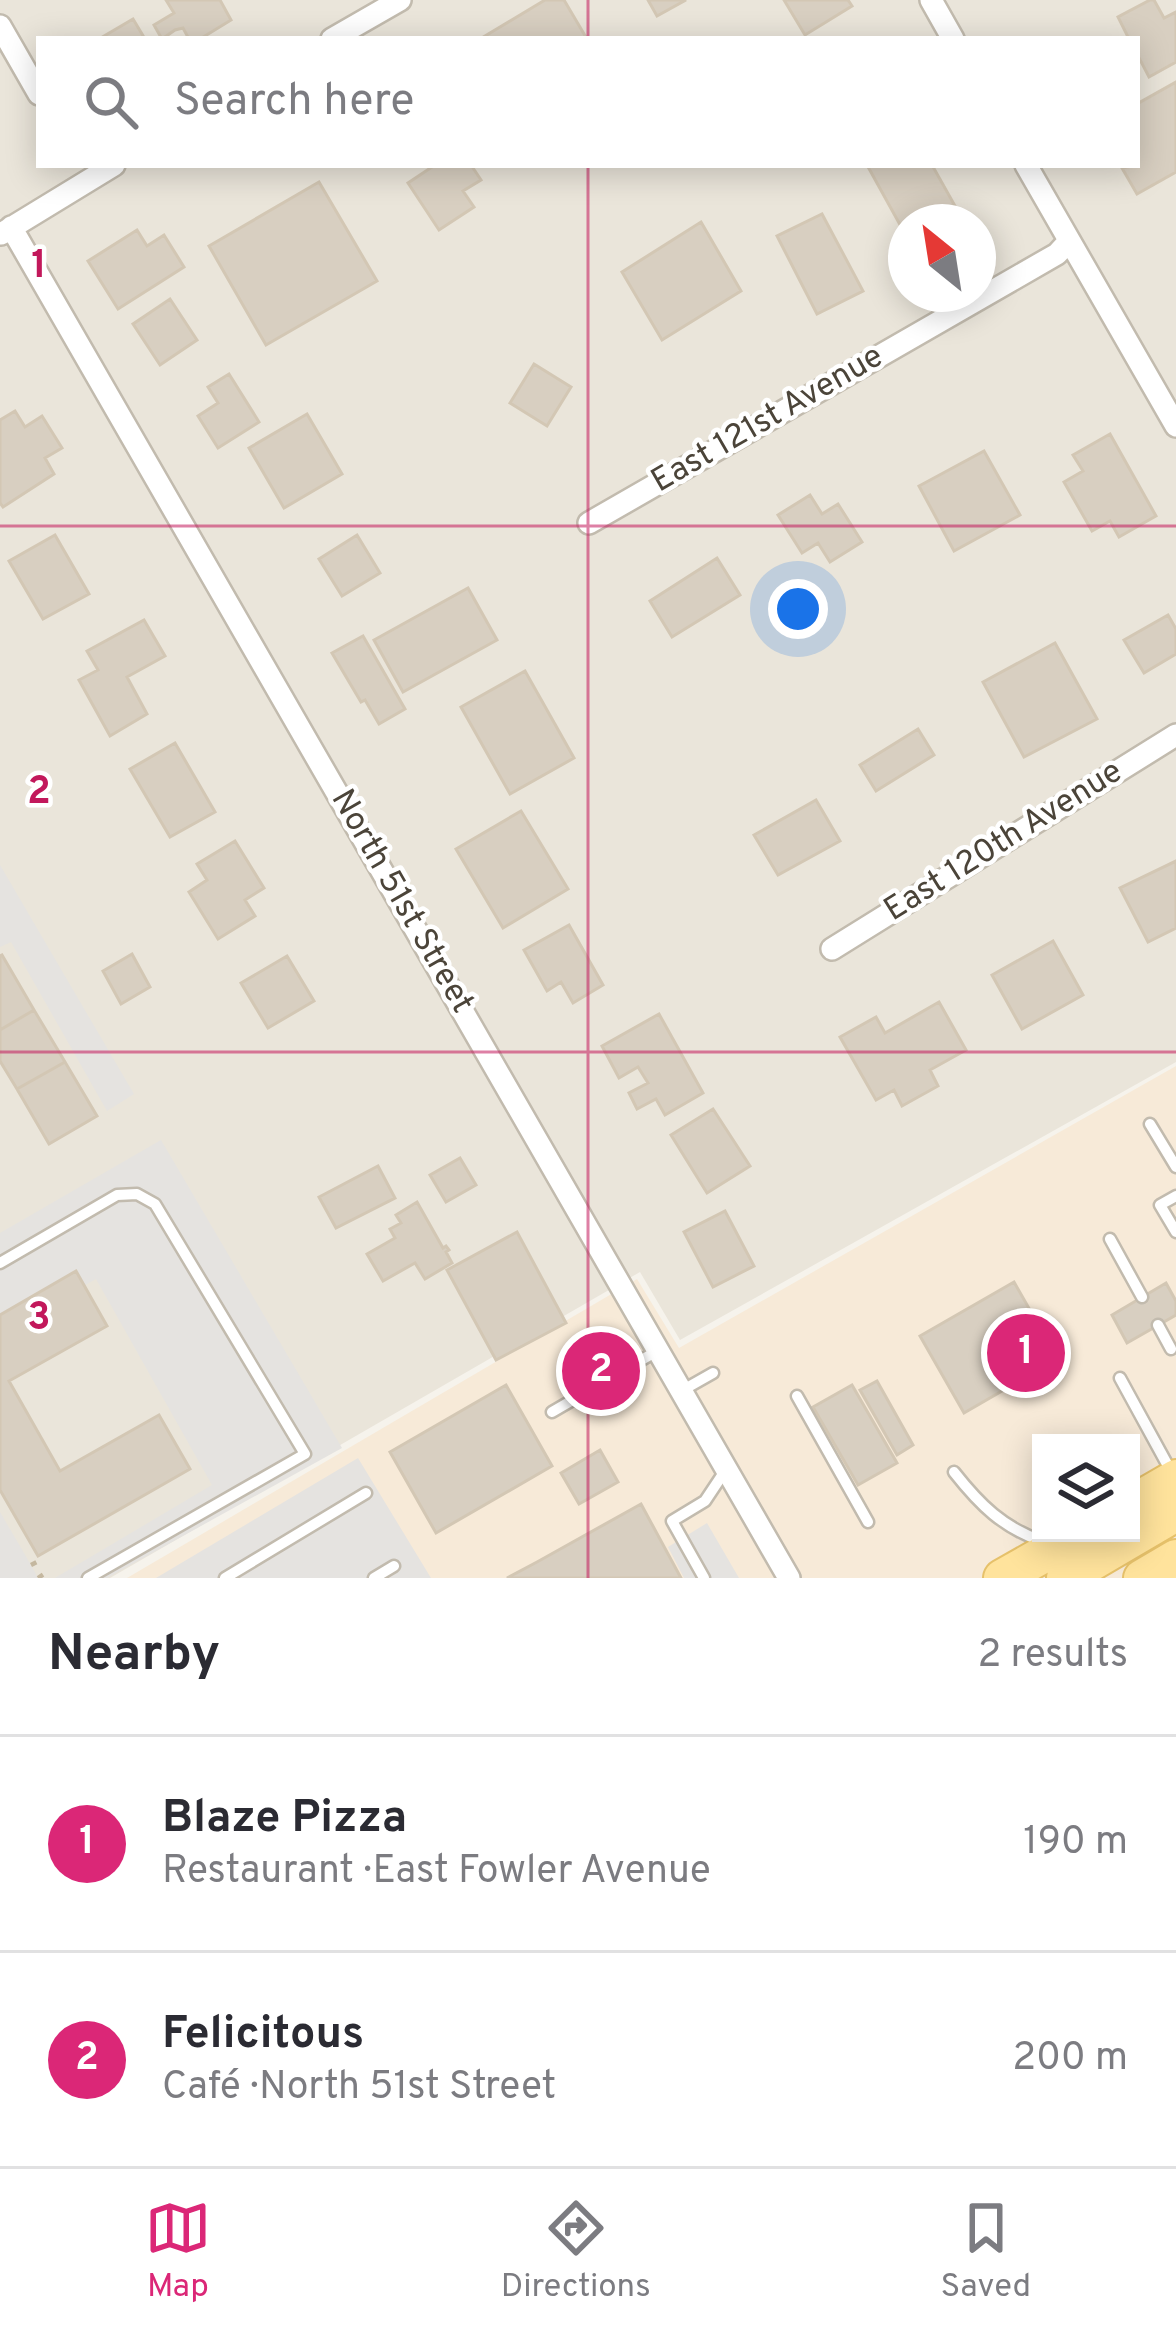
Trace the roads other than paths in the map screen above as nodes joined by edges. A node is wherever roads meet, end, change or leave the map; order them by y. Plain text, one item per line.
1 (400, 0) edge
2 (931, 0) edge
3 (0, 26) edge
4 (337, 36) edge
5 (951, 36) edge
6 (36, 89) edge
7 (1028, 168) edge
8 (84, 172) edge
9 (6, 231) edge
10 (1070, 241) junction
11 (1176, 426) edge
12 (589, 523) dead end
13 (1176, 735) edge
14 (832, 949) dead end
15 (1150, 1124) dead end
16 (1176, 1167) edge
17 (1176, 1196) edge
18 (1176, 1232) edge
19 (1110, 1239) dead end
20 (0, 1263) edge
21 (1142, 1298) dead end
22 (1158, 1325) dead end
23 (660, 1349) junction
24 (1171, 1349) dead end
25 (713, 1373) dead end
26 (1120, 1378) dead end
27 (682, 1390) junction
28 (796, 1396) dead end
29 (552, 1412) dead end
30 (727, 1468) junction
31 (954, 1472) dead end
32 (1175, 1479) edge
33 (366, 1493) dead end
34 (1140, 1499) edge
35 (1176, 1513) edge
36 (868, 1522) dead end
37 (1068, 1552) edge
38 (1176, 1558) edge
39 (394, 1566) dead end
40 (248, 1572) edge
41 (88, 1578) edge
42 (225, 1578) edge
43 (374, 1578) edge
44 (704, 1578) edge
45 (789, 1578) edge
46 (1003, 1578) edge
47 (1142, 1578) edge

1 - 4 street
2 - 5 street
3 - 6 street
7 - 10 street
8 - 9 street
9 - 23 street, North 51st Street
10 - 11 street
10 - 12 street, East 121st Avenue
13 - 14 street, East 120th Avenue
15 - 16 lane
17 - 18 lane
19 - 21 lane
20 - 41 lane
22 - 24 lane
23 - 27 street, North 51st Street
23 - 29 lane
25 - 27 lane
26 - 32 lane
27 - 30 street, North 51st Street
28 - 36 lane
30 - 44 lane
30 - 45 street, North 51st Street
31 - 37 lane
32 - 34 main road
33 - 40 lane
35 - 37 main road
37 - 46 main road
38 - 47 main road
39 - 43 lane
40 - 42 lane

